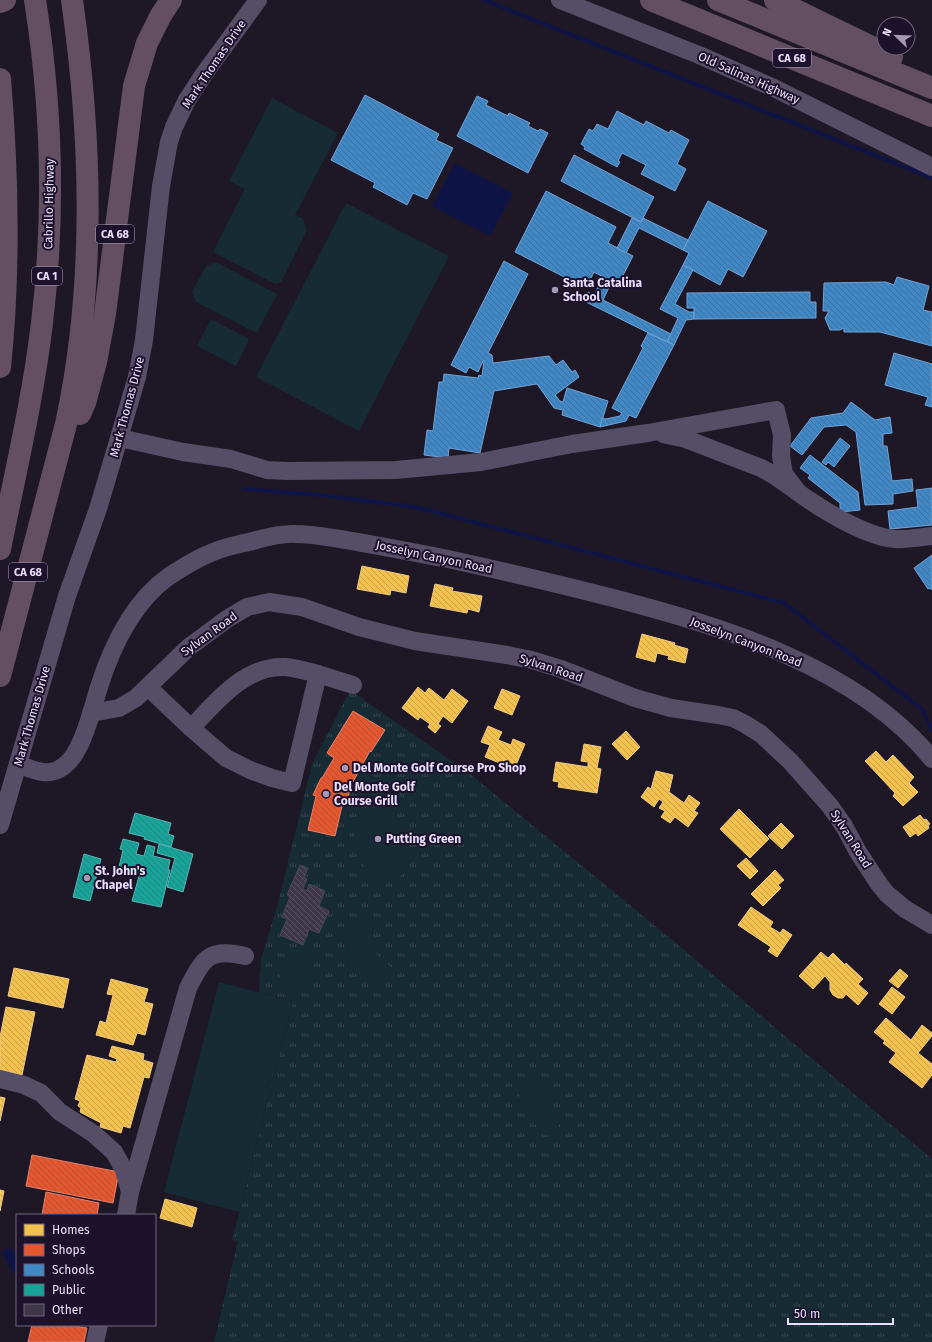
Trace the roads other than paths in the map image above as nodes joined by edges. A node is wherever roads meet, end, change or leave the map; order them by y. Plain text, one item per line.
1 (5, 0) edge
2 (35, 0) edge
3 (72, 0) edge
4 (171, 0) edge
5 (258, 0) edge
6 (560, 0) edge
7 (651, 0) edge
8 (718, 0) edge
9 (775, 0) edge
10 (0, 2) edge
11 (932, 77) edge
12 (0, 79) edge
13 (932, 88) edge
14 (932, 116) edge
15 (932, 167) edge
16 (0, 367) edge
17 (648, 433) junction
18 (120, 438) junction
19 (780, 456) junction
20 (55, 468) junction
21 (760, 468) junction
22 (798, 492) junction
23 (932, 536) edge
24 (0, 549) edge
25 (318, 674) junction
26 (0, 676) edge
27 (353, 685) dead end
28 (148, 687) junction
29 (92, 713) junction
30 (191, 728) junction
31 (932, 758) edge
32 (18, 764) junction
33 (0, 826) edge
34 (932, 925) edge
35 (245, 956) dead end
36 (0, 1079) edge
37 (130, 1192) junction
38 (126, 1214) edge
39 (99, 1326) edge
40 (95, 1342) edge

1 - 10 highway
2 - 24 highway, Cabrillo Highway / CA 1
3 - 20 highway
4 - 20 highway, CA 68
5 - 18 street, Mark Thomas Drive
6 - 15 street, Old Salinas Highway
7 - 14 highway, CA 68
8 - 13 highway, CA 68
9 - 11 highway
12 - 16 highway
17 - 18 street
17 - 19 street
17 - 21 street
18 - 32 street, Mark Thomas Drive
19 - 21 street
19 - 22 street
20 - 26 highway, CA 68
21 - 22 street
22 - 23 street
25 - 27 street
25 - 30 street
25 - 30 street
28 - 29 street, Sylvan Road
28 - 30 street
28 - 34 street, Sylvan Road
29 - 31 street, Josselyn Canyon Road
29 - 32 street, Josselyn Canyon Road
32 - 33 street, Mark Thomas Drive
35 - 37 street
36 - 37 street
37 - 38 street
39 - 40 street

